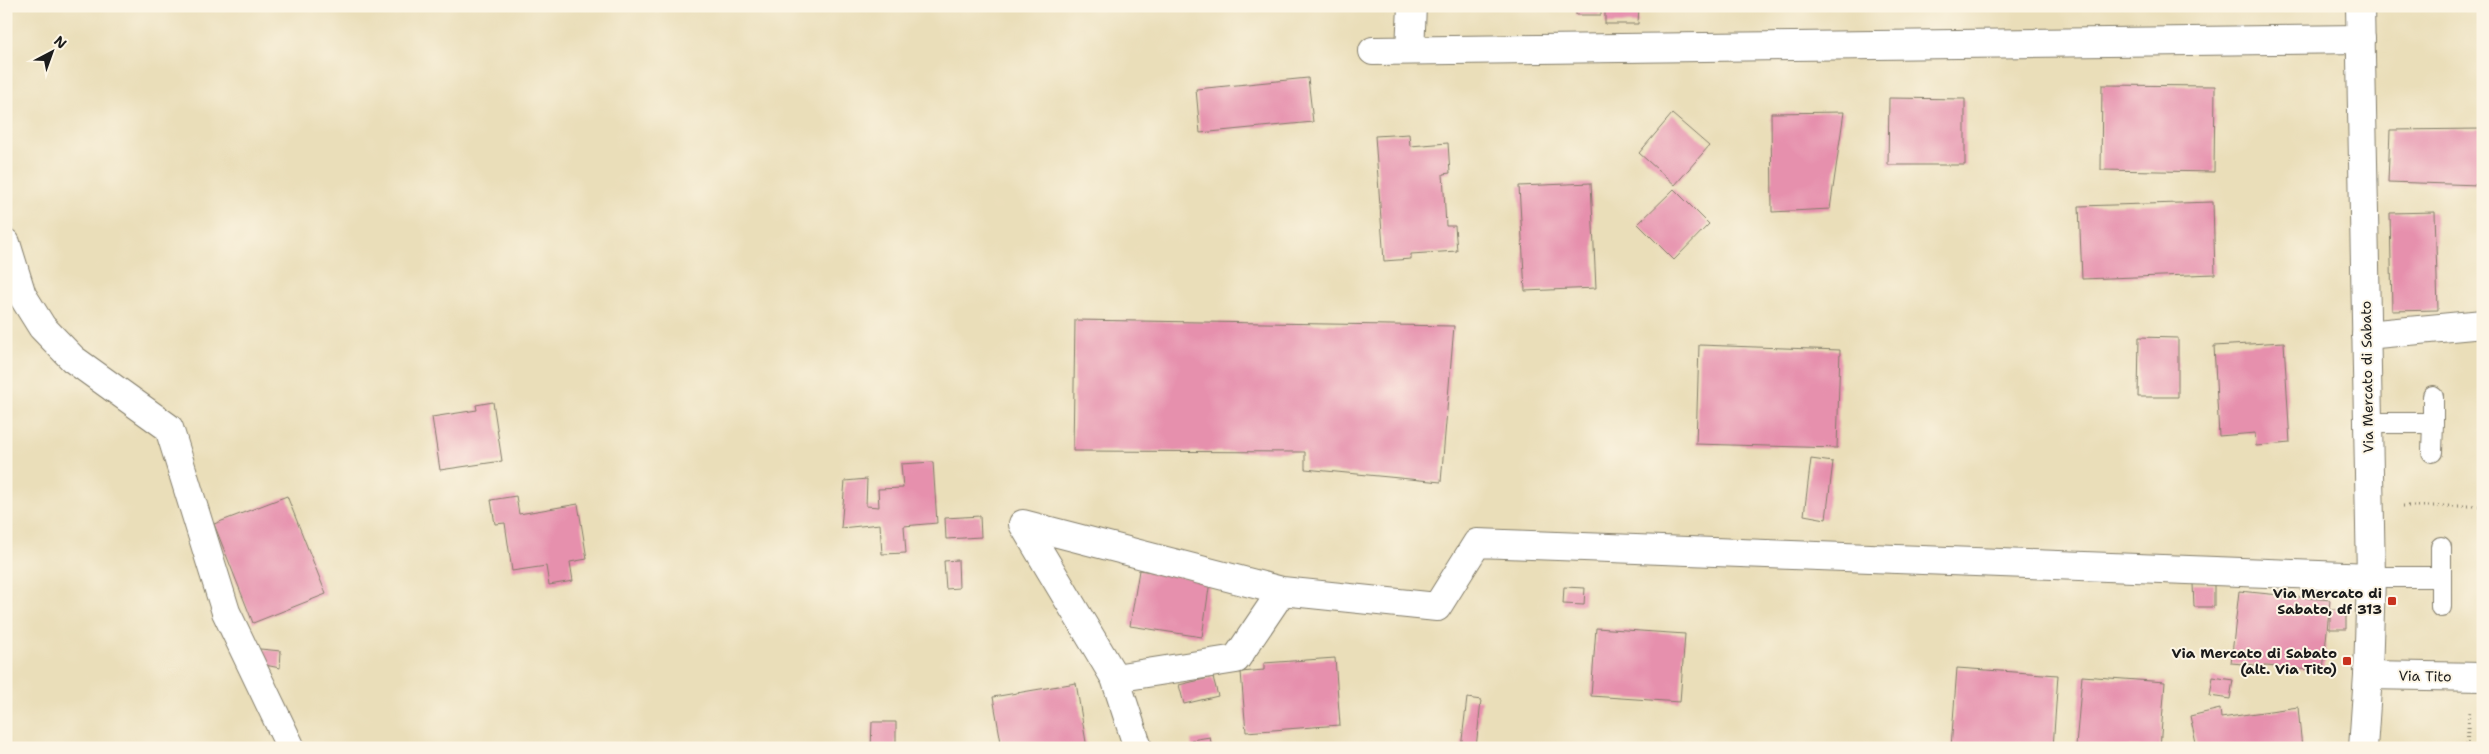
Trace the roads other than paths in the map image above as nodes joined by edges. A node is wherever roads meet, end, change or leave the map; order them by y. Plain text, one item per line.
1 (1412, 6) edge
2 (2360, 6) edge
3 (2361, 39) junction
4 (1410, 50) junction
5 (1373, 51) dead end
6 (6, 243) edge
7 (2483, 324) edge
8 (2366, 335) junction
9 (2433, 396) dead end
10 (2433, 423) junction
11 (2368, 424) junction
12 (2432, 452) dead end
13 (2441, 547) dead end
14 (2371, 577) junction
15 (2440, 577) junction
16 (1282, 591) junction
17 (2441, 608) dead end
18 (2368, 674) junction
19 (2483, 677) edge
20 (1116, 678) junction
21 (291, 748) edge
22 (1138, 748) edge
23 (2362, 748) edge

1 - 4 street
2 - 3 street, Via Mercato di Sabato
3 - 4 street
3 - 8 street, Via Mercato di Sabato
4 - 5 street
6 - 21 street
7 - 8 street
8 - 11 street, Via Mercato di Sabato
9 - 10 lane
10 - 11 lane
10 - 12 lane
11 - 14 street, Via Mercato di Sabato
13 - 15 lane
14 - 15 lane
14 - 16 street
14 - 18 street, Via Mercato di Sabato
15 - 17 lane
16 - 20 street
16 - 20 street
18 - 19 street, Via Tito
18 - 23 street, Via Mercato di Sabato
20 - 22 street

